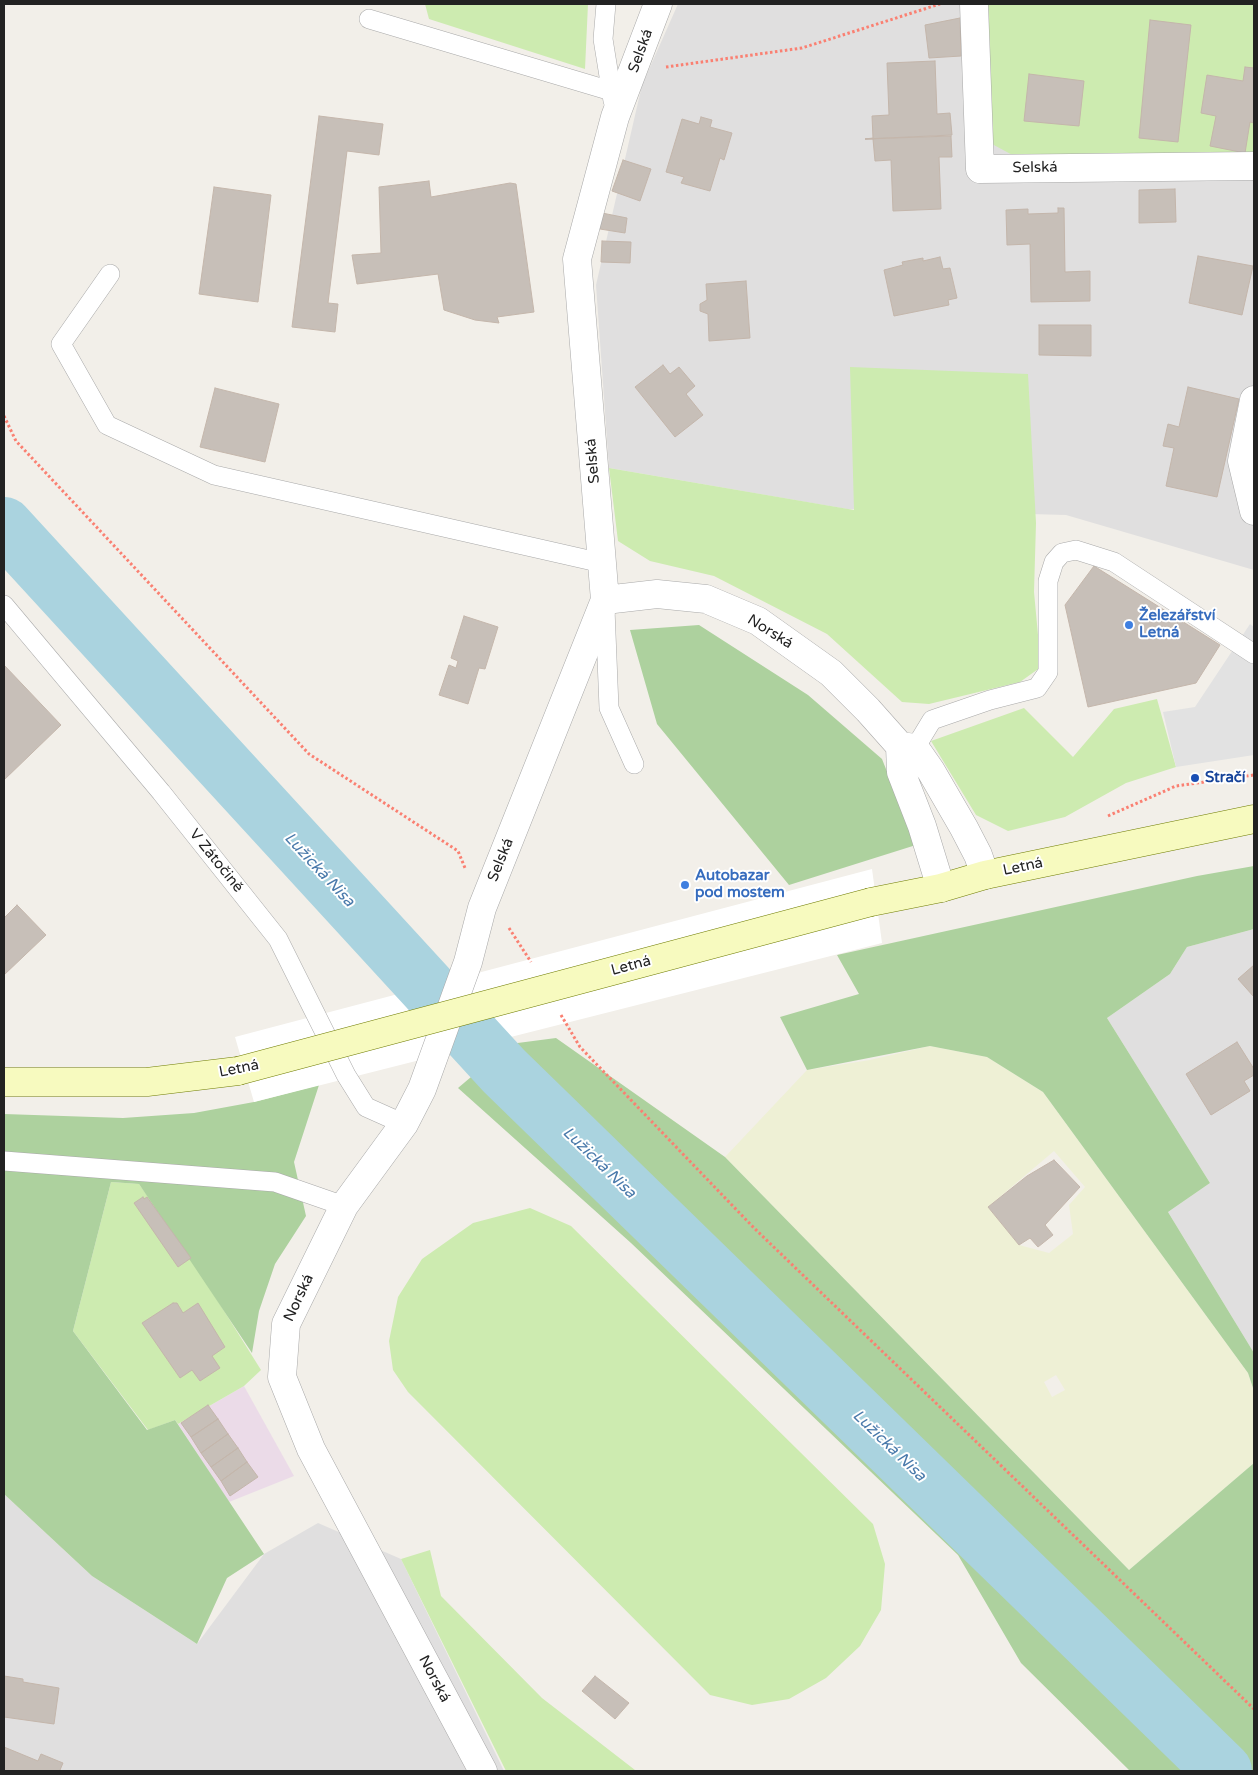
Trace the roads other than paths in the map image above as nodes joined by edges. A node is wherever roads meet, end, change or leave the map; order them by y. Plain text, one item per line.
1 (606, 4) edge
2 (658, 4) edge
3 (974, 4) edge
4 (369, 19) dead end
5 (613, 104) junction
6 (1254, 166) edge
7 (110, 274) dead end
8 (1254, 400) edge
9 (1254, 511) edge
10 (602, 563) junction
11 (605, 600) junction
12 (4, 605) edge
13 (1254, 654) edge
14 (907, 747) junction
15 (634, 764) dead end
16 (1254, 819) edge
17 (985, 875) junction
18 (940, 888) junction
19 (482, 908) joint
20 (4, 1082) edge
21 (404, 1124) junction
22 (4, 1161) edge
23 (344, 1206) junction
24 (483, 1771) edge

1 - 5 lane
2 - 5 street, Selská
3 - 6 street, Selská
4 - 5 lane
5 - 10 street, Selská
7 - 10 lane
8 - 9 street
10 - 11 street, Selská
11 - 14 street, Norská
11 - 15 lane
11 - 19 street, Selská
12 - 21 lane, V Zátočině
13 - 14 lane
14 - 17 street, Norská
14 - 18 street
16 - 17 street, Letná
17 - 18 street, Letná
18 - 20 street, Letná, bridge
19 - 21 street, Norská
21 - 23 street, Norská
22 - 23 lane
23 - 24 street, Norská

